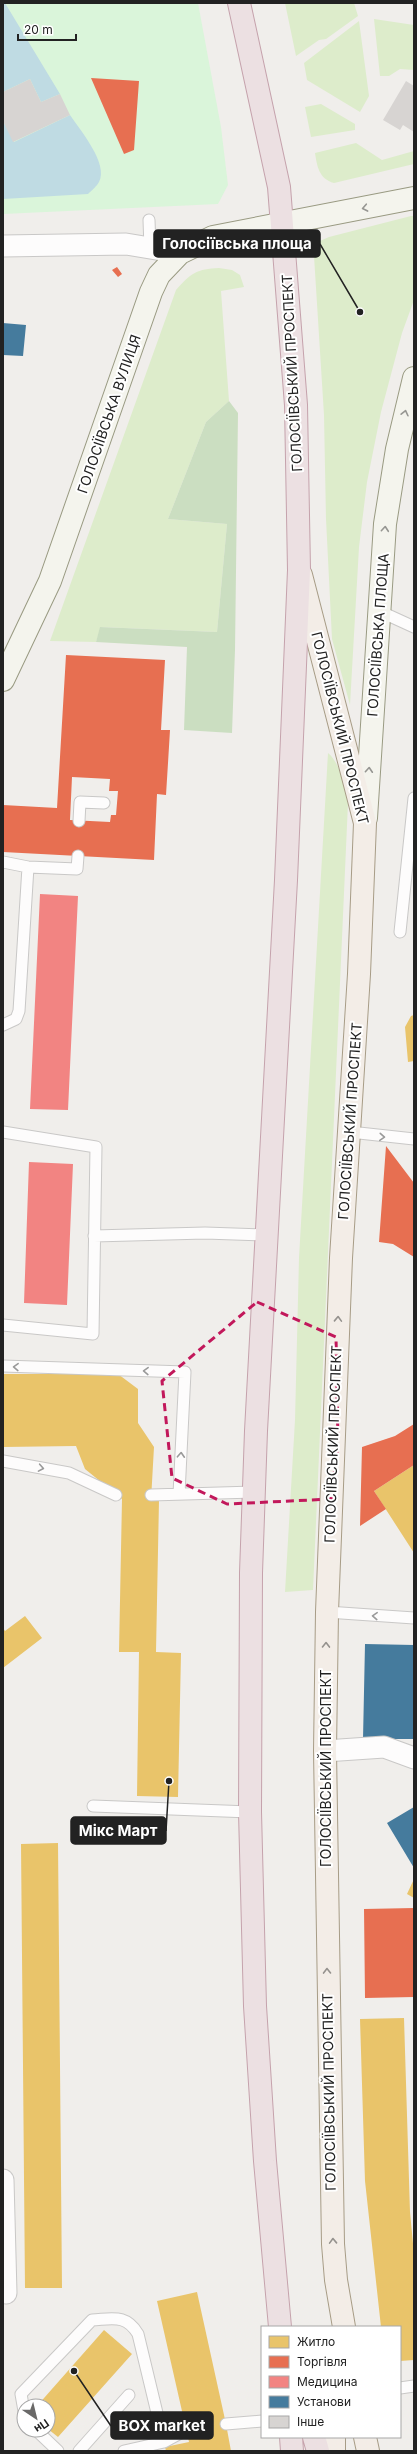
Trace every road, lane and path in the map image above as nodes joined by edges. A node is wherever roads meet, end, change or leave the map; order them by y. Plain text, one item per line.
1 (239, 3) edge
2 (251, 3) edge
3 (248, 36) junction
4 (410, 200) edge
5 (149, 220) dead end
6 (283, 224) junction
7 (3, 246) edge
8 (150, 248) junction
9 (180, 253) junction
10 (414, 378) edge
11 (299, 570) junction
12 (379, 611) junction
13 (414, 626) edge
14 (3, 680) edge
15 (414, 798) edge
16 (104, 803) dead end
17 (79, 821) dead end
18 (365, 823) junction
19 (78, 856) dead end
20 (3, 862) edge
21 (28, 867) junction
22 (400, 932) dead end
23 (3, 1026) edge
24 (3, 1132) edge
25 (350, 1132) junction
26 (414, 1139) edge
27 (267, 1235) junction
28 (94, 1236) junction
29 (3, 1326) edge
30 (3, 1366) edge
31 (3, 1461) edge
32 (254, 1492) junction
33 (179, 1494) junction
34 (116, 1495) dead end
35 (151, 1495) dead end
36 (327, 1612) junction
37 (414, 1618) edge
38 (325, 1751) junction
39 (414, 1758) edge
40 (93, 1806) dead end
41 (250, 1812) junction
42 (3, 2180) edge
43 (273, 2256) junction
44 (336, 2280) junction
45 (6, 2293) dead end
46 (280, 2326) edge
47 (289, 2326) edge
48 (335, 2326) edge
49 (344, 2326) edge
50 (414, 2386) edge
51 (401, 2388) edge
52 (129, 2395) dead end
53 (22, 2398) edge
54 (261, 2421) edge
55 (226, 2424) dead end
56 (186, 2430) dead end
57 (44, 2438) edge
58 (291, 2438) edge
59 (314, 2438) edge
60 (334, 2438) edge
61 (365, 2438) edge
62 (164, 2442) junction
63 (147, 2449) edge
64 (58, 2451) edge
65 (79, 2451) edge
66 (124, 2451) edge
67 (292, 2451) edge
68 (318, 2451) edge
69 (334, 2451) edge
70 (368, 2451) edge

1 - 3 highway, ГОЛОСІЇВСЬКИЙ ПРОСПЕКТ
2 - 3 main road, ГОЛОСІЇВСЬКИЙ ПРОСПЕКТ
3 - 6 highway, ГОЛОСІЇВСЬКИЙ ПРОСПЕКТ
4 -> 6 main road
5 - 8 lane
6 - 9 main road, ГОЛОСІЇВСЬКА ВУЛИЦЯ
6 - 11 highway, ГОЛОСІЇВСЬКИЙ ПРОСПЕКТ
7 - 8 street
8 - 9 street
9 - 14 main road, ГОЛОСІЇВСЬКА ВУЛИЦЯ
12 -> 10 main road, ГОЛОСІЇВСЬКА ПЛОЩА
11 - 18 main road, ГОЛОСІЇВСЬКИЙ ПРОСПЕКТ
11 - 27 highway, ГОЛОСІЇВСЬКИЙ ПРОСПЕКТ
12 - 13 lane
18 -> 12 main road, ГОЛОСІЇВСЬКА ПЛОЩА
15 - 22 lane
16 - 17 lane
18 - 25 main road, ГОЛОСІЇВСЬКИЙ ПРОСПЕКТ
19 - 21 lane
20 - 21 lane
21 - 23 lane
24 - 28 lane
25 -> 26 lane
36 -> 25 main road, ГОЛОСІЇВСЬКИЙ ПРОСПЕКТ
27 - 28 lane
27 - 32 highway, ГОЛОСІЇВСЬКИЙ ПРОСПЕКТ
28 - 29 lane
33 -> 30 lane
31 -> 34 lane
32 - 33 lane
32 - 41 highway, ГОЛОСІЇВСЬКИЙ ПРОСПЕКТ
33 - 35 lane
37 -> 36 lane
38 -> 36 main road, ГОЛОСІЇВСЬКИЙ ПРОСПЕКТ
38 - 39 street
44 -> 38 main road, ГОЛОСІЇВСЬКИЙ ПРОСПЕКТ
40 - 41 lane
41 - 43 highway, ГОЛОСІЇВСЬКИЙ ПРОСПЕКТ
42 - 45 street
43 - 46 highway, ГОЛОСІЇВСЬКИЙ ПРОСПЕКТ
43 - 47 highway, ГОЛОСІЇВСЬКИЙ ПРОСПЕКТ
44 - 48 main road
44 - 49 main road, ГОЛОСІЇВСЬКИЙ ПРОСПЕКТ
50 - 51 lane
52 - 65 lane
53 - 62 lane
54 - 55 lane
56 - 62 lane
57 - 64 lane
58 - 67 highway
59 - 68 highway
60 - 69 main road
61 - 70 main road
62 - 63 lane
63 - 66 lane

